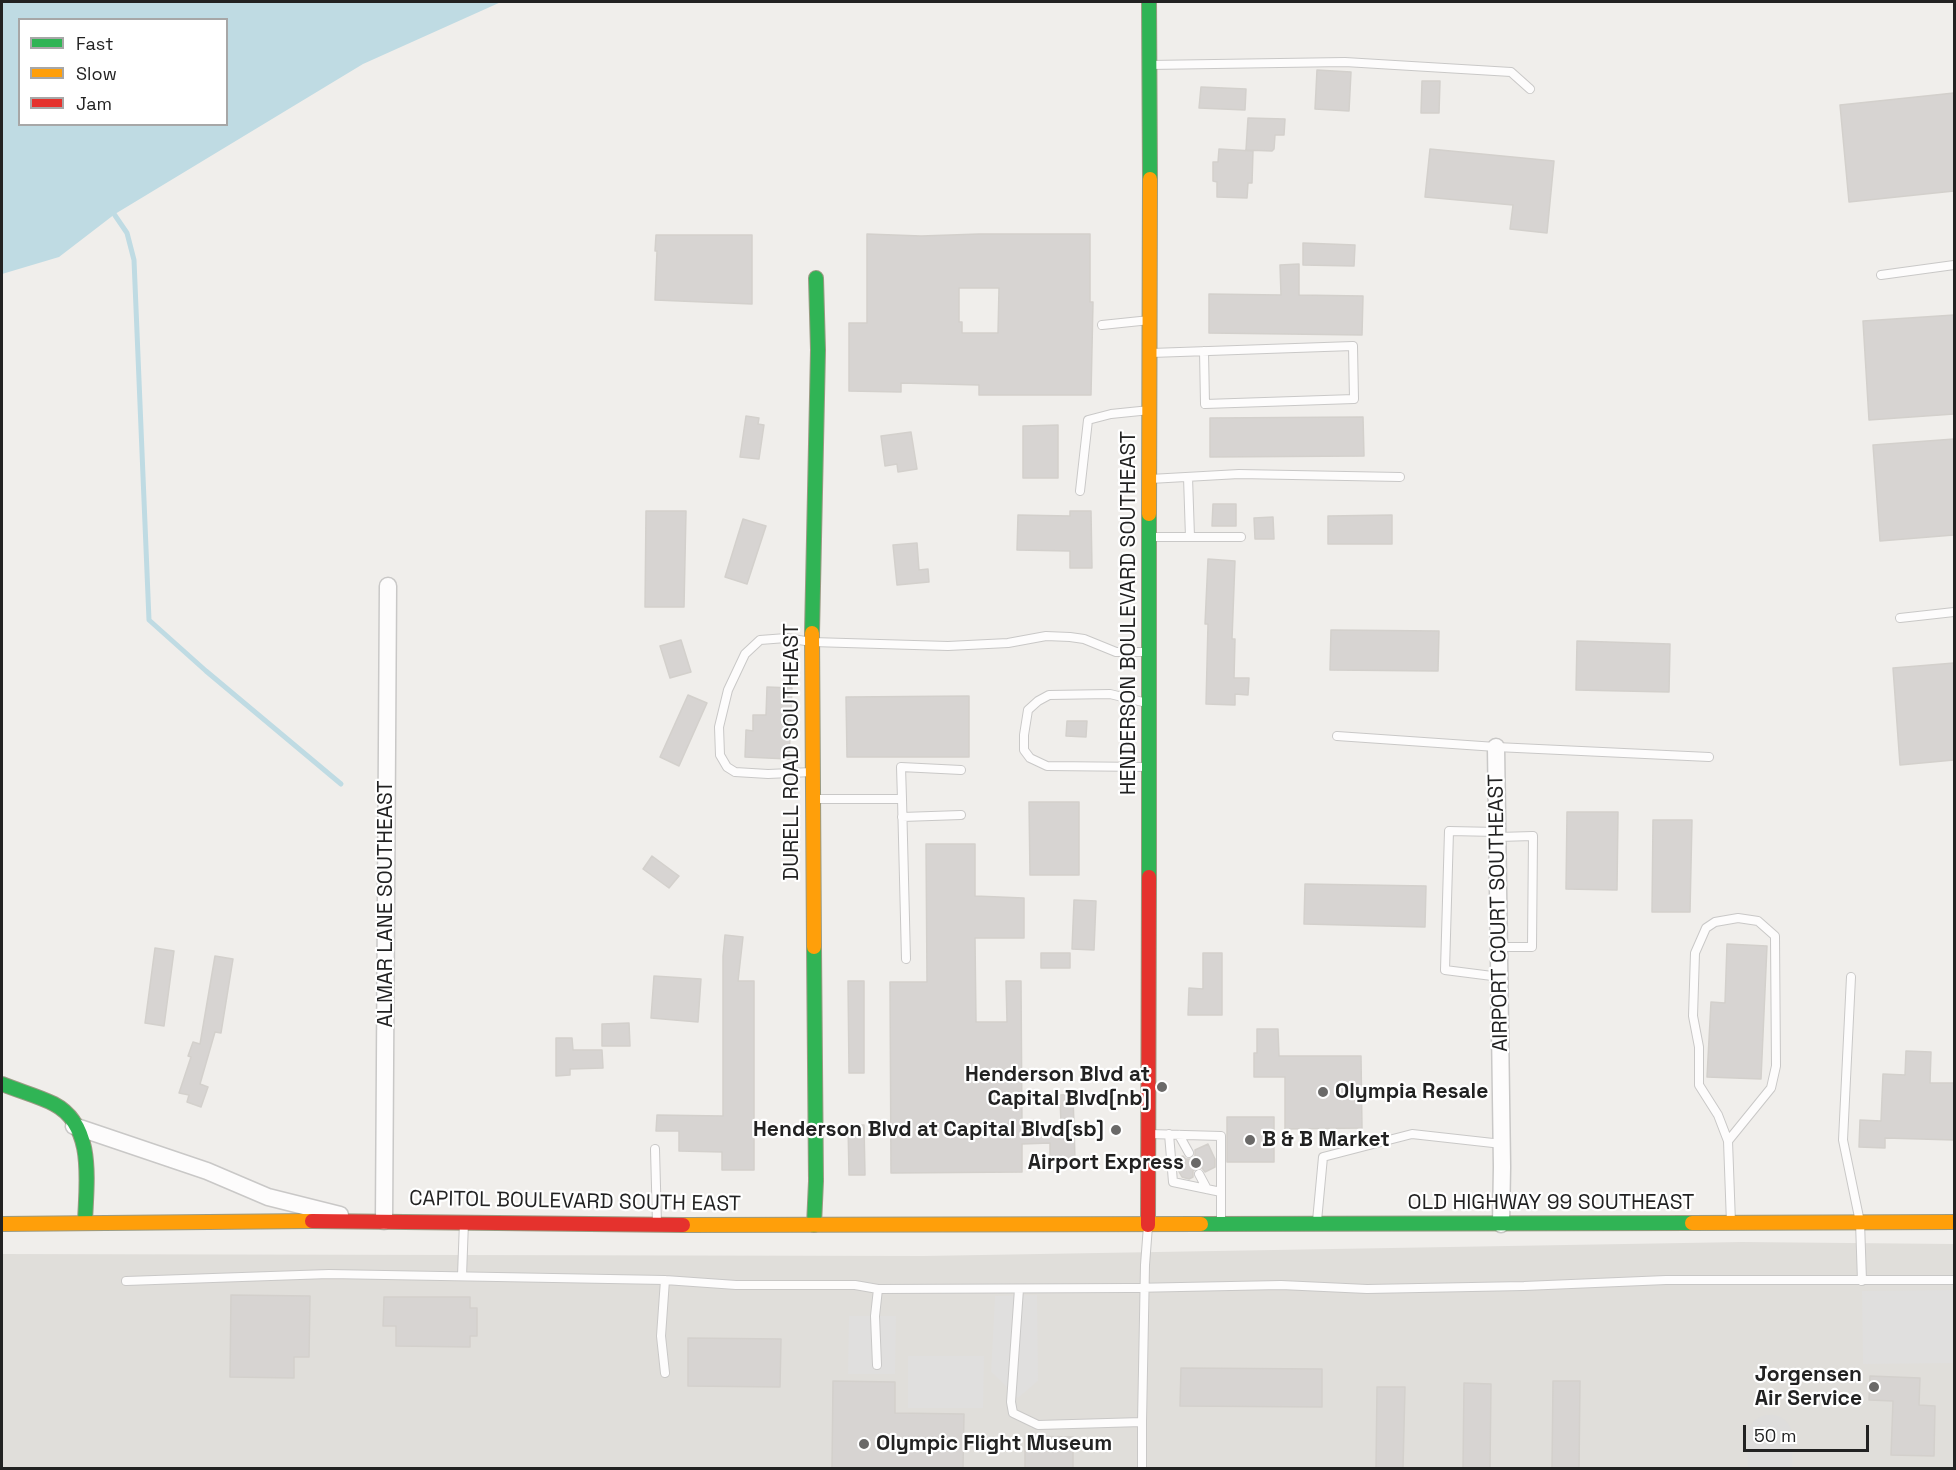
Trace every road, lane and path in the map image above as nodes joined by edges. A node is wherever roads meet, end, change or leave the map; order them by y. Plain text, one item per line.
1 (1149, 2) edge
2 (1149, 65) junction
3 (1530, 89) dead end
4 (1954, 265) edge
5 (1881, 274) dead end
6 (816, 278) dead end
7 (1150, 320) junction
8 (1102, 325) dead end
9 (1204, 351) junction
10 (1150, 353) junction
11 (1150, 410) junction
12 (1188, 477) junction
13 (1400, 477) dead end
14 (1150, 479) junction
15 (1080, 491) dead end
16 (1150, 537) junction
17 (1191, 537) junction
18 (1241, 537) dead end
19 (388, 586) dead end
20 (1954, 612) edge
21 (1900, 618) dead end
22 (812, 642) junction
23 (1149, 652) junction
24 (1148, 703) junction
25 (1337, 736) dead end
26 (1496, 747) junction
27 (1709, 757) dead end
28 (1149, 767) junction
29 (961, 770) dead end
30 (813, 772) junction
31 (813, 800) junction
32 (902, 800) junction
33 (962, 815) dead end
34 (902, 817) junction
35 (1498, 834) junction
36 (1500, 947) junction
37 (906, 959) dead end
38 (1500, 977) junction
39 (1851, 977) dead end
40 (2, 1084) edge
41 (74, 1125) junction
42 (1148, 1134) junction
43 (1169, 1134) junction
44 (1179, 1135) junction
45 (1728, 1141) junction
46 (1502, 1144) junction
47 (655, 1149) dead end
48 (1189, 1153) dead end
49 (1200, 1174) dead end
50 (1207, 1189) junction
51 (1221, 1192) junction
52 (361, 1221) junction
53 (384, 1221) junction
54 (464, 1222) junction
55 (1860, 1222) junction
56 (1954, 1222) edge
57 (85, 1223) junction
58 (1731, 1223) junction
59 (2, 1224) edge
60 (657, 1224) junction
61 (1317, 1224) junction
62 (1501, 1224) junction
63 (814, 1225) junction
64 (1148, 1225) junction
65 (1221, 1225) junction
66 (462, 1276) junction
67 (665, 1280) junction
68 (1954, 1280) edge
69 (126, 1281) dead end
70 (1862, 1281) junction
71 (1019, 1288) junction
72 (1145, 1288) junction
73 (878, 1289) junction
74 (877, 1365) dead end
75 (665, 1373) dead end
76 (1142, 1422) junction
77 (1142, 1468) edge

1 - 2 street, HENDERSON BOULEVARD SOUTHEAST
2 - 3 lane
2 - 7 street, HENDERSON BOULEVARD SOUTHEAST
4 - 5 lane
6 - 22 street, DURELL ROAD SOUTHEAST
7 - 8 lane
7 - 10 street, HENDERSON BOULEVARD SOUTHEAST
9 - 9 lane
9 - 10 lane
10 - 11 street, HENDERSON BOULEVARD SOUTHEAST
11 - 14 street, HENDERSON BOULEVARD SOUTHEAST
11 - 15 lane
12 - 13 lane
12 - 14 lane
12 - 17 lane
14 - 16 street, HENDERSON BOULEVARD SOUTHEAST
16 - 17 lane
16 - 23 street, HENDERSON BOULEVARD SOUTHEAST
17 - 18 lane
19 - 53 street, ALMAR LANE SOUTHEAST
20 - 21 lane
22 - 23 lane
22 - 30 street, DURELL ROAD SOUTHEAST
22 - 30 lane
23 - 24 street, HENDERSON BOULEVARD SOUTHEAST
24 - 28 street, HENDERSON BOULEVARD SOUTHEAST
24 - 28 lane
25 - 26 lane
26 - 27 lane
26 - 35 street, AIRPORT COURT SOUTHEAST
28 - 42 street, HENDERSON BOULEVARD SOUTHEAST
29 - 32 lane
30 - 31 street, DURELL ROAD SOUTHEAST
31 - 32 lane
31 - 63 street, DURELL ROAD SOUTHEAST
32 - 34 lane
33 - 34 lane
34 - 37 lane
35 - 36 street, AIRPORT COURT SOUTHEAST
35 - 36 lane
35 - 38 lane
36 - 38 street, AIRPORT COURT SOUTHEAST
38 - 46 street, AIRPORT COURT SOUTHEAST
39 - 55 lane
40 - 41 street
41 - 52 street
41 - 57 street
42 - 43 lane
42 - 64 street, HENDERSON BOULEVARD SOUTHEAST
43 - 44 lane
43 - 50 lane
44 - 48 lane
44 - 51 lane
45 - 45 lane
45 - 58 lane
46 - 61 lane
46 - 62 street, AIRPORT COURT SOUTHEAST
47 - 60 lane
49 - 50 lane
50 - 51 lane
51 - 65 lane
52 - 53 street, CAPITOL BOULEVARD SOUTH EAST
52 - 57 street, CAPITOL BOULEVARD SOUTH EAST
53 - 54 street, CAPITOL BOULEVARD SOUTH EAST
54 - 60 street, CAPITOL BOULEVARD SOUTH EAST
54 - 66 lane
55 - 56 street, OLD HIGHWAY 99 SOUTHEAST
55 - 58 street, OLD HIGHWAY 99 SOUTHEAST
55 - 70 lane
57 - 59 street, CAPITOL BOULEVARD SOUTH EAST
58 - 62 street, OLD HIGHWAY 99 SOUTHEAST
60 - 63 street, CAPITOL BOULEVARD SOUTH EAST
61 - 62 street, OLD HIGHWAY 99 SOUTHEAST
61 - 65 street, OLD HIGHWAY 99 SOUTHEAST
63 - 64 street, CAPITOL BOULEVARD SOUTH EAST
64 - 65 street, OLD HIGHWAY 99 SOUTHEAST
64 - 72 lane
66 - 67 lane
66 - 69 lane
67 - 73 lane
67 - 75 lane
68 - 70 lane
70 - 72 lane
71 - 72 lane
71 - 73 lane
71 - 76 lane
72 - 76 lane
73 - 74 lane
76 - 77 lane

